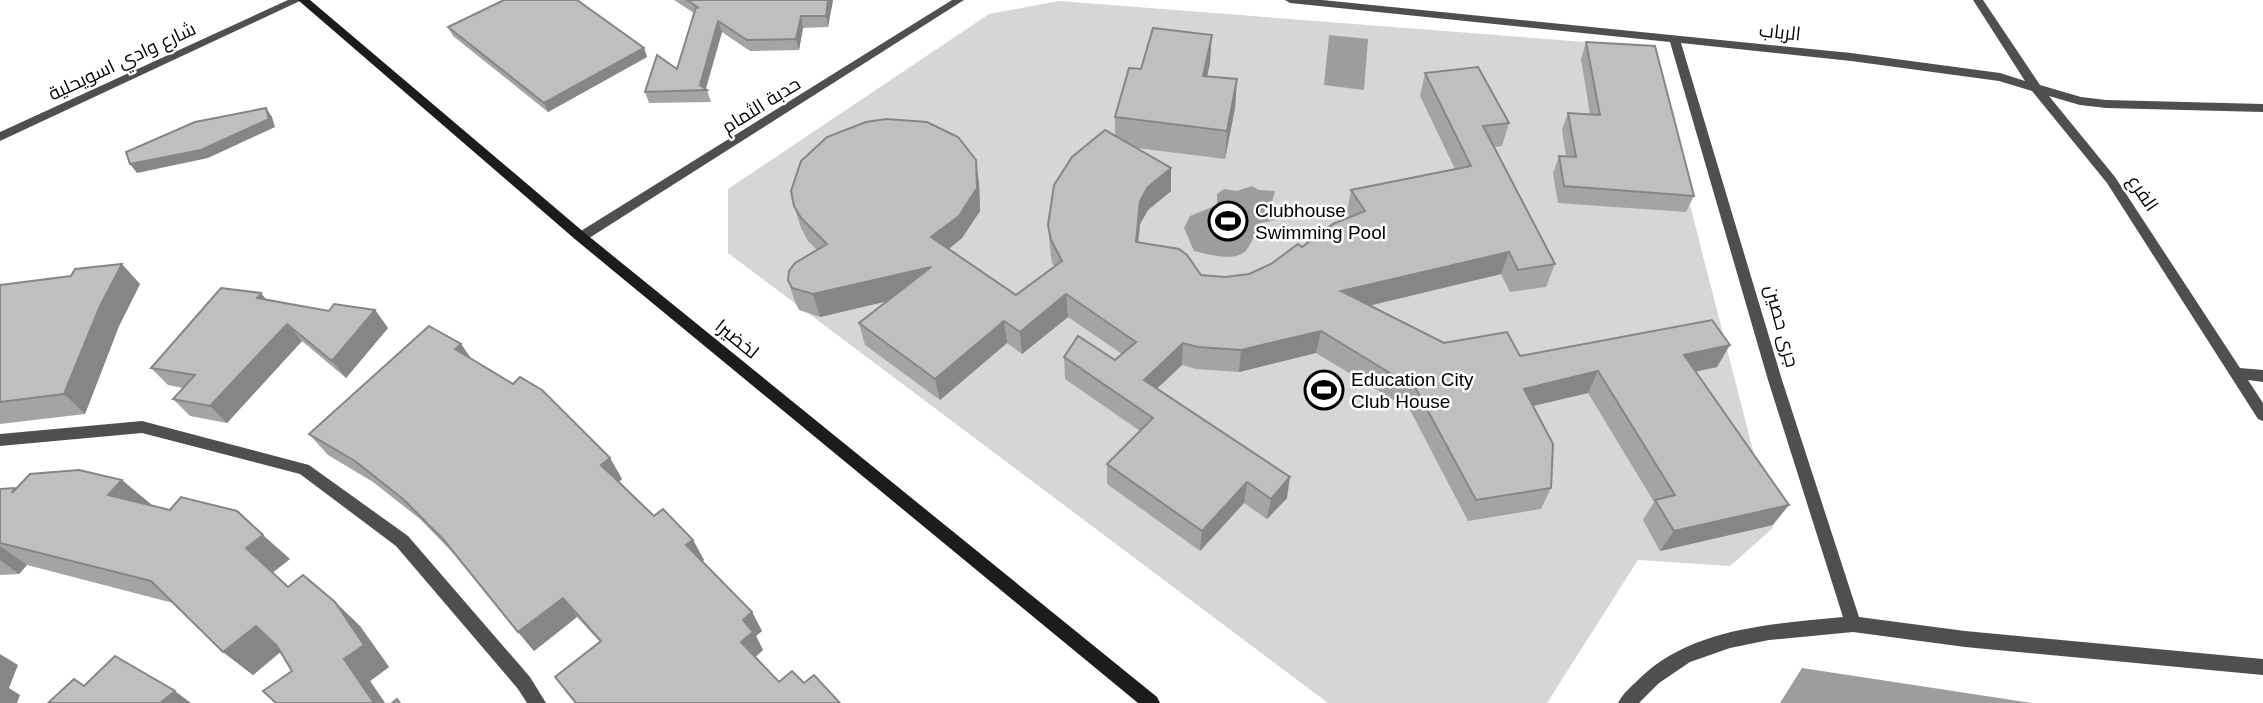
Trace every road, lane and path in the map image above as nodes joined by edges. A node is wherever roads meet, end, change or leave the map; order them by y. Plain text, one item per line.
1 (297, 0) edge
2 (303, 0) edge
3 (959, 0) edge
4 (1290, 0) edge
5 (1978, 0) edge
6 (1674, 38) junction
7 (2034, 85) junction
8 (2263, 108) edge
9 (0, 137) edge
10 (581, 237) junction
11 (2237, 373) junction
12 (2263, 376) edge
13 (2263, 415) edge
14 (0, 440) edge
15 (1853, 624) junction
16 (2263, 667) edge
17 (537, 703) edge
18 (1151, 703) edge
19 (1627, 703) edge

1 - 9 street, شارع وادي اسويحلية
2 - 10 street, لخضيرا
3 - 10 street, حدبة الثمام
4 - 6 street, الرباب
5 - 7 street, الفرع
6 - 7 street, الرباب
6 - 15 street, جرى حصين
7 - 8 street, الرباب
7 - 11 street, الفرع
10 - 18 street, لخضيرا
11 - 12 street
11 - 13 street, الفرع
14 - 17 street
15 - 16 street
15 - 19 street

